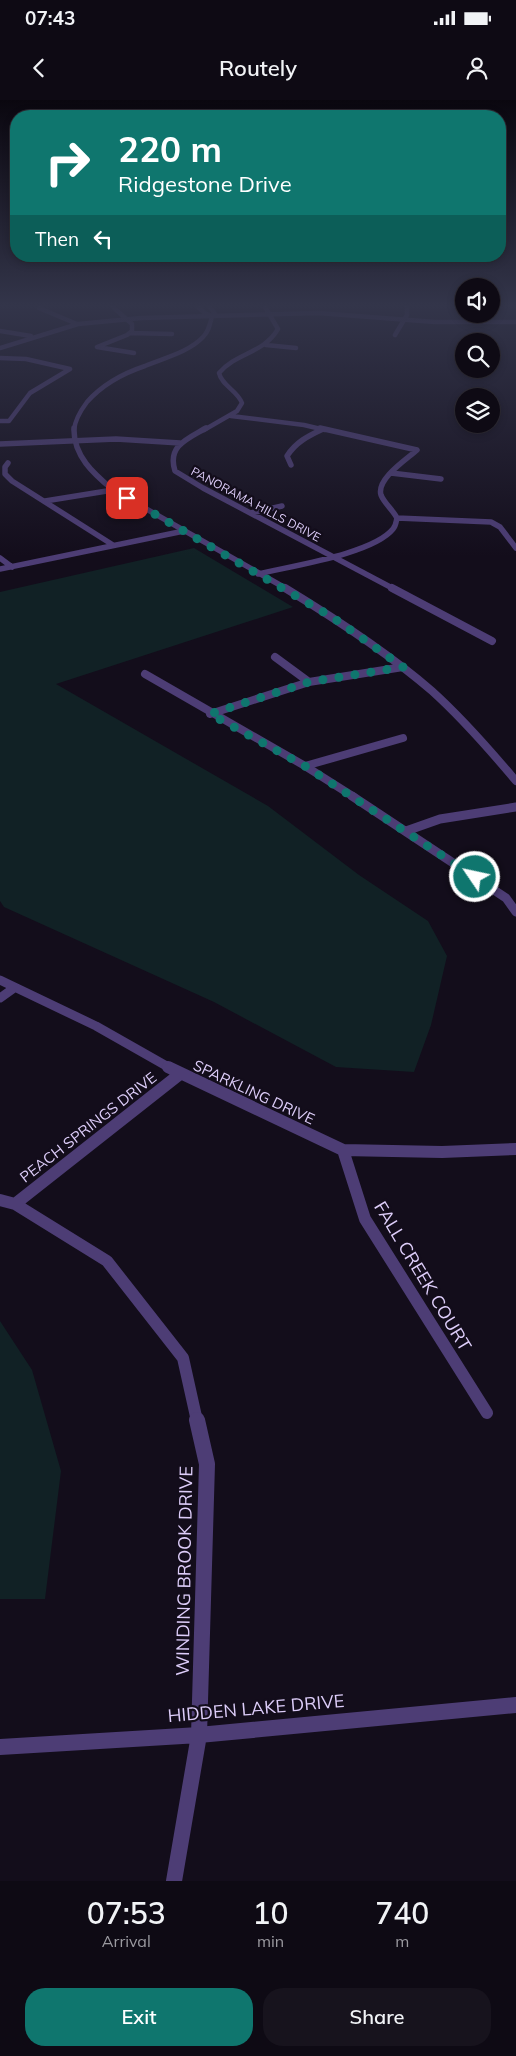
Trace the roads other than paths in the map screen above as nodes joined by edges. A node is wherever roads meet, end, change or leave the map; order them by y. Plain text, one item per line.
1 (33, 390) edge
2 (101, 390) edge
3 (232, 390) edge
4 (231, 416) junction
5 (0, 421) edge
6 (323, 429) junction
7 (73, 440) junction
8 (180, 443) junction
9 (0, 444) edge
10 (8, 463) dead end
11 (291, 465) dead end
12 (391, 473) junction
13 (441, 479) dead end
14 (113, 490) junction
15 (45, 501) junction
16 (282, 506) dead end
17 (251, 513) junction
18 (397, 518) junction
19 (184, 531) junction
20 (112, 545) junction
21 (516, 548) edge
22 (331, 556) junction
23 (0, 558) edge
24 (12, 567) junction
25 (0, 569) edge
26 (258, 574) junction
27 (492, 641) dead end
28 (275, 656) dead end
29 (403, 667) junction
30 (145, 674) dead end
31 (309, 682) junction
32 (210, 714) junction
33 (403, 738) dead end
34 (305, 766) junction
35 (516, 781) edge
36 (516, 807) edge
37 (406, 830) junction
38 (516, 912) edge
39 (0, 980) edge
40 (14, 988) junction
41 (0, 998) edge
42 (180, 1074) junction
43 (516, 1149) edge
44 (343, 1150) junction
45 (0, 1200) edge
46 (15, 1204) junction
47 (487, 1413) dead end
48 (516, 1705) edge
49 (199, 1735) junction
50 (0, 1747) edge
51 (174, 1881) edge

1 - 5 street
2 - 7 street
3 - 4 street
4 - 6 street
4 - 8 street
6 - 11 street
6 - 12 street
7 - 8 street
7 - 9 street
7 - 14 street
8 - 17 street, PANORAMA HILLS DRIVE
10 - 15 street
12 - 13 street
12 - 18 street
14 - 15 street
14 - 19 street
15 - 20 street
16 - 17 street
17 - 22 street, PANORAMA HILLS DRIVE
18 - 21 street
18 - 22 street
19 - 20 street
19 - 26 street
20 - 24 street
22 - 26 street
22 - 27 street, PANORAMA HILLS DRIVE
23 - 24 street
24 - 25 street
26 - 29 street
28 - 31 street
29 - 31 street
29 - 35 street
30 - 32 street
31 - 32 street
32 - 34 street
33 - 34 street
34 - 37 street
36 - 37 street
37 - 38 street
39 - 40 street, SPARKLING DRIVE
40 - 41 street
40 - 42 street, SPARKLING DRIVE
42 - 44 street, SPARKLING DRIVE
42 - 46 street, PEACH SPRINGS DRIVE
43 - 44 street, SPARKLING DRIVE
44 - 47 street, FALL CREEK COURT
45 - 46 street, WINDING BROOK DRIVE
46 - 49 street, WINDING BROOK DRIVE
48 - 49 street, HIDDEN LAKE DRIVE
49 - 50 street, HIDDEN LAKE DRIVE
49 - 51 street, WINDING BROOK DRIVE

